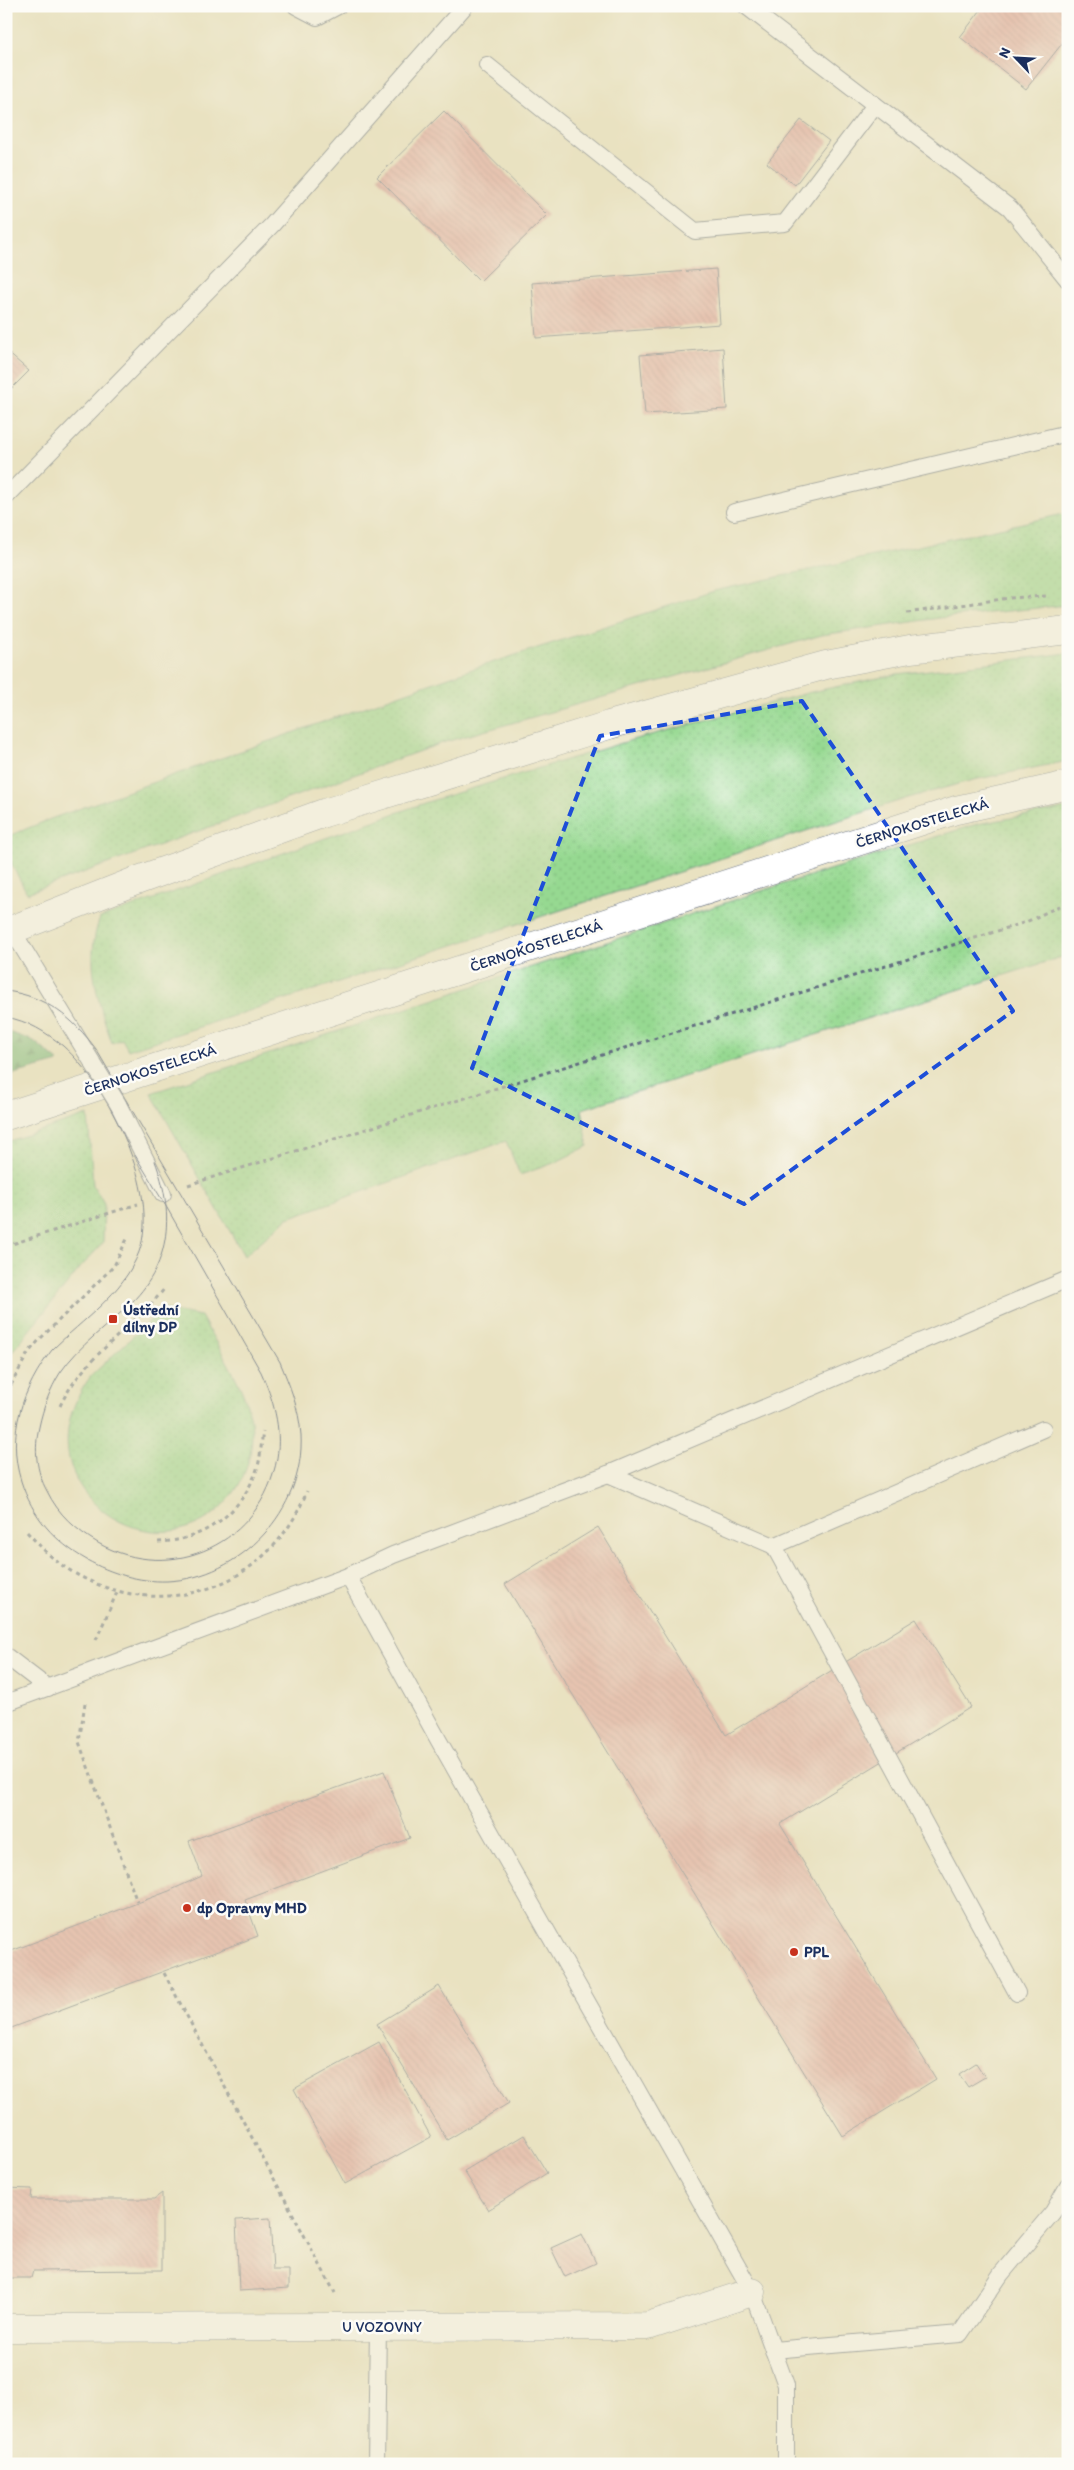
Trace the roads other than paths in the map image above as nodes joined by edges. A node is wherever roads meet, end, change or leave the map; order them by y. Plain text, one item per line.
1 (296, 6) edge
2 (338, 6) edge
3 (465, 6) edge
4 (746, 6) edge
5 (487, 65) dead end
6 (876, 105) junction
7 (1068, 280) edge
8 (1068, 432) edge
9 (6, 497) edge
10 (734, 512) dead end
11 (1068, 630) edge
12 (1068, 785) edge
13 (9, 931) edge
14 (6, 1116) edge
15 (163, 1194) road end
16 (1068, 1279) edge
17 (1043, 1429) dead end
18 (608, 1474) junction
19 (774, 1546) junction
20 (348, 1576) junction
21 (6, 1656) edge
22 (48, 1688) junction
23 (6, 1703) edge
24 (1017, 1994) dead end
25 (1068, 2186) edge
26 (752, 2292) junction
27 (378, 2327) junction
28 (6, 2328) edge
29 (773, 2350) junction
30 (376, 2464) edge
31 (786, 2464) edge

1 - 2 lane
3 - 9 lane
4 - 6 lane
5 - 6 lane
6 - 7 lane
8 - 10 lane
11 - 13 main road
12 - 14 main road, ČERNOKOSTELECKÁ
13 - 15 lane, bridge
16 - 18 lane
17 - 19 lane
18 - 19 lane
18 - 20 lane
19 - 24 lane
20 - 22 lane
20 - 26 lane
21 - 22 lane
22 - 23 lane
25 - 29 lane
26 - 27 main road, U VOZOVNY
26 - 29 lane
27 - 28 main road, U VOZOVNY
27 - 30 lane
29 - 31 lane

